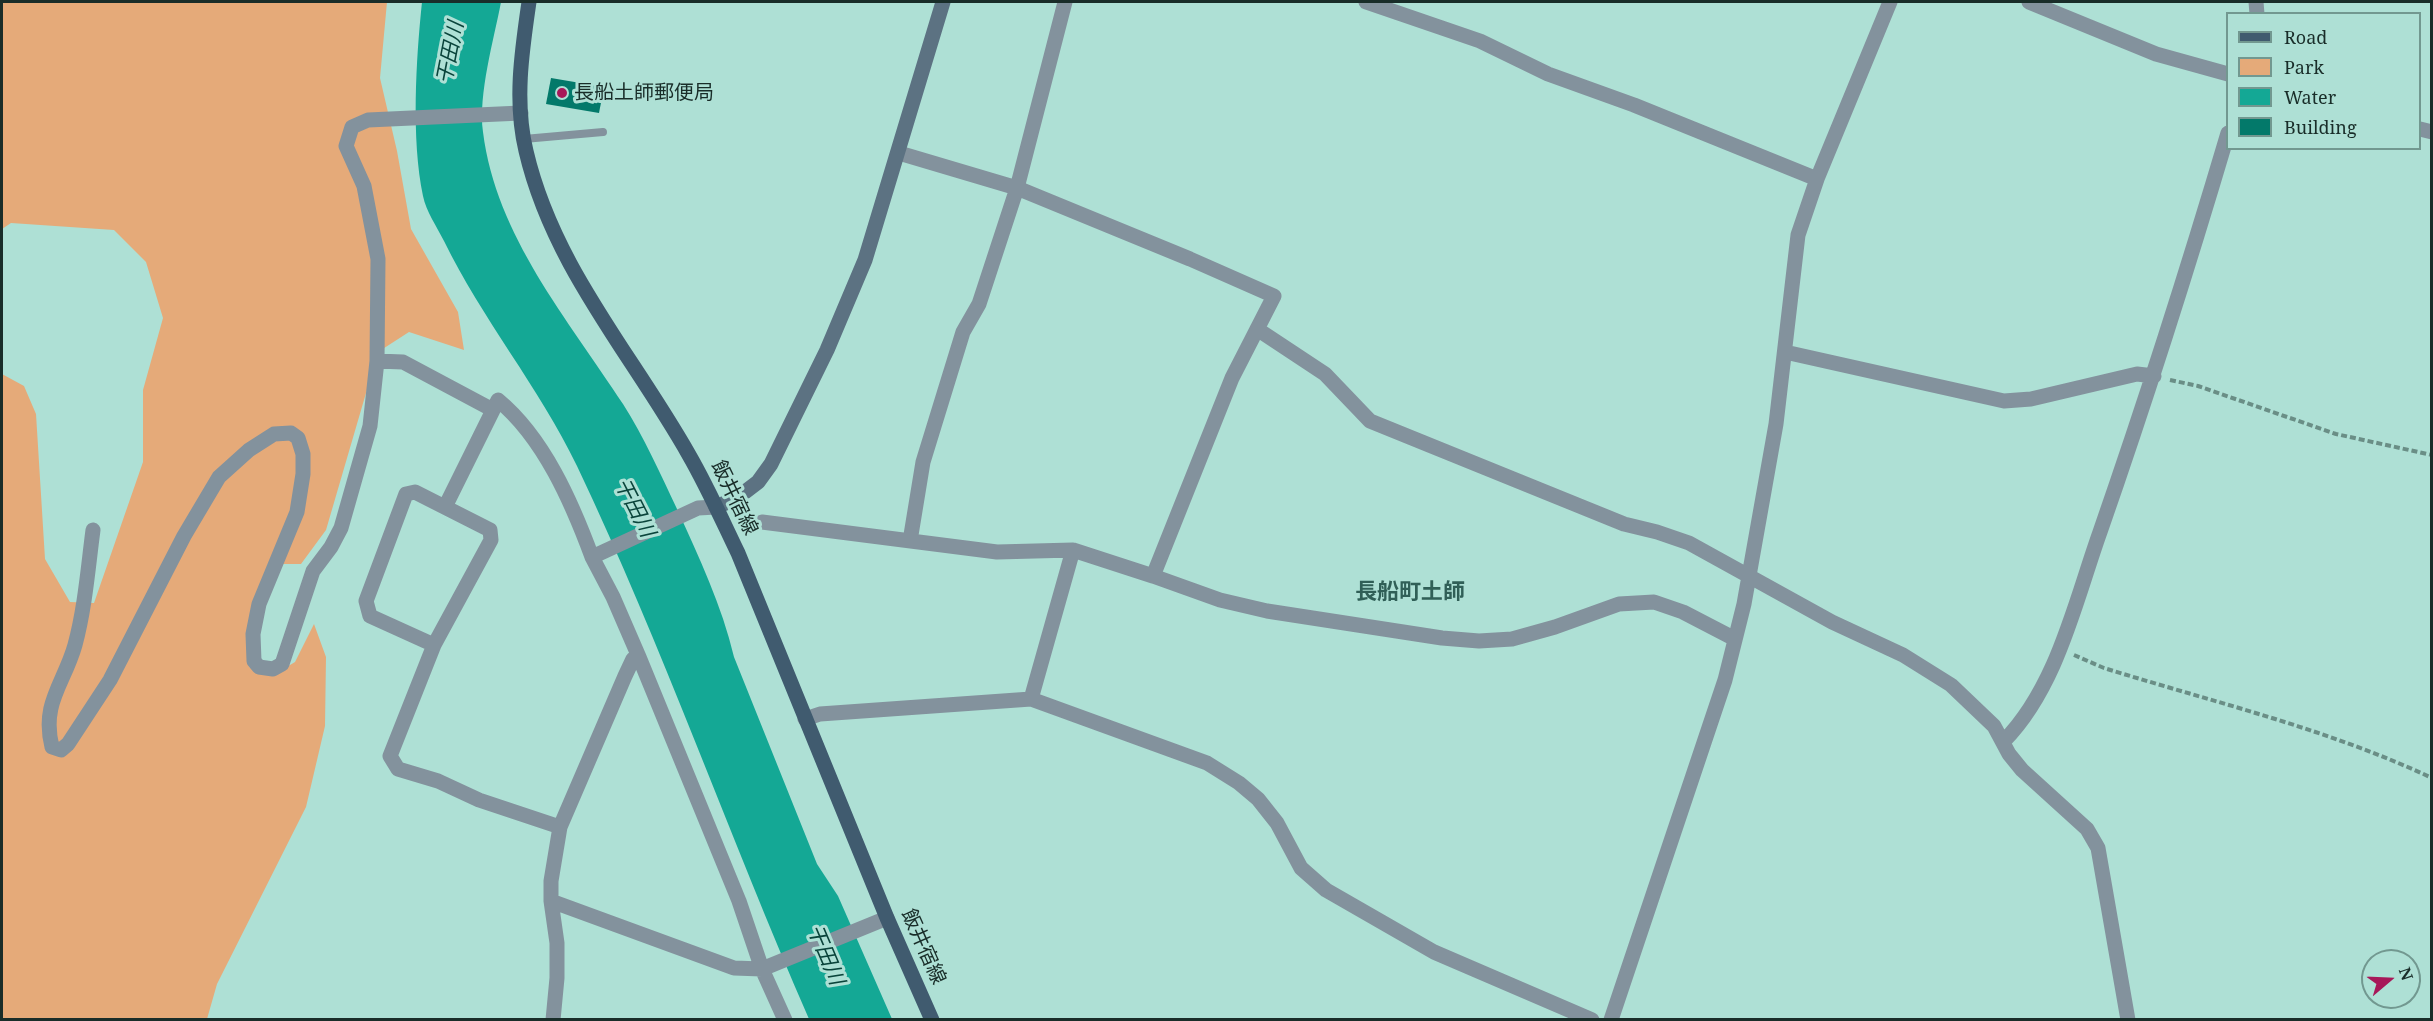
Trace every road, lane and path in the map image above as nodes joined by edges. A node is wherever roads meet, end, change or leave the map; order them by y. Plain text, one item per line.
1 (529, 2) edge
2 (943, 2) edge
3 (1065, 2) edge
4 (1366, 2) edge
5 (1890, 2) edge
6 (2029, 2) edge
7 (2226, 73) edge
8 (520, 113) junction
9 (603, 132) dead end
10 (524, 140) junction
11 (2226, 140) edge
12 (899, 153) junction
13 (1817, 179) junction
14 (1017, 188) junction
15 (1257, 329) junction
16 (1785, 352) junction
17 (377, 361) junction
18 (2154, 376) junction
19 (493, 410) junction
20 (2432, 456) edge
21 (445, 507) junction
22 (716, 507) junction
23 (762, 522) dead end
24 (93, 530) dead end
25 (910, 541) junction
26 (1073, 550) junction
27 (597, 555) junction
28 (1153, 576) junction
29 (1749, 577) junction
30 (1735, 639) junction
31 (434, 645) junction
32 (2059, 649) junction
33 (639, 657) junction
34 (1030, 699) junction
35 (805, 719) junction
36 (2004, 741) junction
37 (2432, 778) edge
38 (560, 827) junction
39 (551, 901) junction
40 (886, 918) junction
41 (767, 967) junction
42 (553, 1020) edge
43 (785, 1020) edge
44 (932, 1020) edge
45 (1592, 1020) edge
46 (1611, 1020) edge
47 (2128, 1020) edge

1 - 8 main road, 飯井宿線
2 - 12 street
3 - 14 street
4 - 13 street
5 - 13 street
6 - 7 street
8 - 10 main road, 飯井宿線
8 - 17 street
9 - 10 lane
10 - 22 main road, 飯井宿線
11 - 18 street
12 - 14 street
12 - 22 street
13 - 16 street
14 - 15 street
14 - 25 street
15 - 28 street
15 - 29 street
16 - 18 street
16 - 29 street
17 - 19 street
17 - 24 street
18 - 20 path
18 - 32 street
19 - 21 street
19 - 27 street
21 - 31 street
21 - 31 street
22 - 27 street
22 - 35 main road, 飯井宿線
23 - 25 street
25 - 26 street
26 - 28 street
26 - 34 street
27 - 33 street
28 - 30 street
29 - 30 street
29 - 36 street
30 - 46 street
31 - 38 street
32 - 36 street
32 - 37 path
33 - 38 street
33 - 41 street
34 - 35 street
34 - 45 street
35 - 40 main road, 飯井宿線
36 - 47 street
38 - 39 street
39 - 41 street
39 - 42 street
40 - 41 street
40 - 44 main road, 飯井宿線
41 - 43 street

